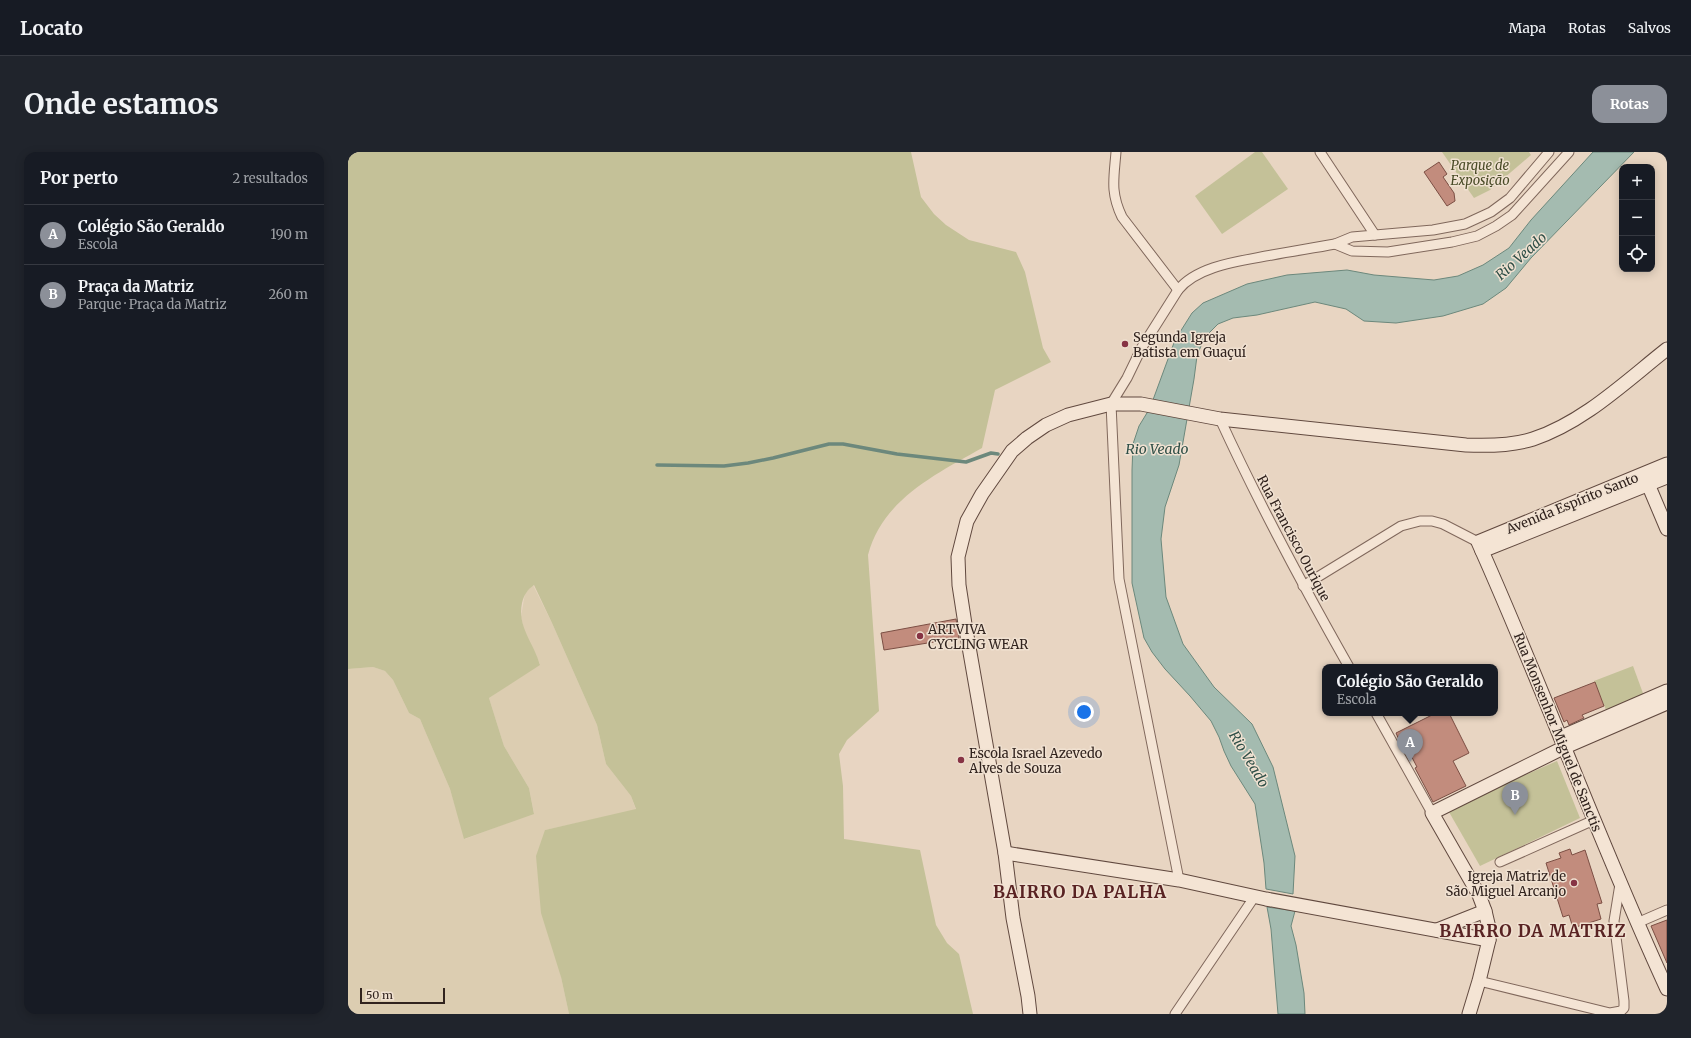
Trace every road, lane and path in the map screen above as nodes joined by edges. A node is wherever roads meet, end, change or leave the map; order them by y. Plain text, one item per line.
1 (1116, 152) edge
2 (1320, 152) edge
3 (1569, 152) edge
4 (1548, 153) edge
5 (1375, 235) junction
6 (1335, 244) junction
7 (1178, 290) junction
8 (1667, 349) edge
9 (1111, 404) junction
10 (1220, 419) junction
11 (1667, 464) edge
12 (1667, 477) edge
13 (1646, 479) junction
14 (1667, 529) edge
15 (1480, 546) junction
16 (1303, 586) junction
17 (1347, 664) edge
18 (1667, 692) edge
19 (1667, 703) edge
20 (1378, 716) edge
21 (1563, 742) junction
22 (1432, 813) junction
23 (1594, 820) junction
24 (1005, 853) junction
25 (1500, 862) dead end
26 (1179, 880) junction
27 (1620, 884) junction
28 (1261, 897) junction
29 (1667, 910) edge
30 (1485, 911) junction
31 (1637, 923) junction
32 (1437, 930) junction
33 (1489, 940) junction
34 (1479, 981) junction
35 (1667, 989) edge
36 (1030, 1014) edge
37 (1175, 1014) edge
38 (1469, 1014) edge

1 - 7 street
2 - 5 street
3 - 6 street
4 - 5 street
5 - 6 street
6 - 7 street
7 - 9 street
8 - 10 street
9 - 10 street
9 - 24 street
9 - 26 street
10 - 16 street, Rua Francisco Ourique
11 - 13 street, Avenida Espírito Santo
12 - 13 street, Avenida Espírito Santo
13 - 14 street
13 - 15 street, Avenida Espírito Santo
15 - 16 street
15 - 21 street, Rua Monsenhor Miguel de Sanctis
16 - 17 street, Rua Francisco Ourique
18 - 21 street
19 - 21 street
20 - 22 street
21 - 22 street
21 - 23 street, Rua Monsenhor Miguel de Sanctis
22 - 30 street
23 - 25 street
23 - 27 street, Rua Monsenhor Miguel de Sanctis
24 - 26 street
24 - 36 street
26 - 28 street
27 - 31 street, Rua Monsenhor Miguel de Sanctis
27 - 34 street
28 - 32 street
28 - 37 street
29 - 31 street
30 - 32 street
30 - 33 street
31 - 35 street, Rua Monsenhor Miguel de Sanctis
32 - 33 street
33 - 34 street
34 - 38 street

